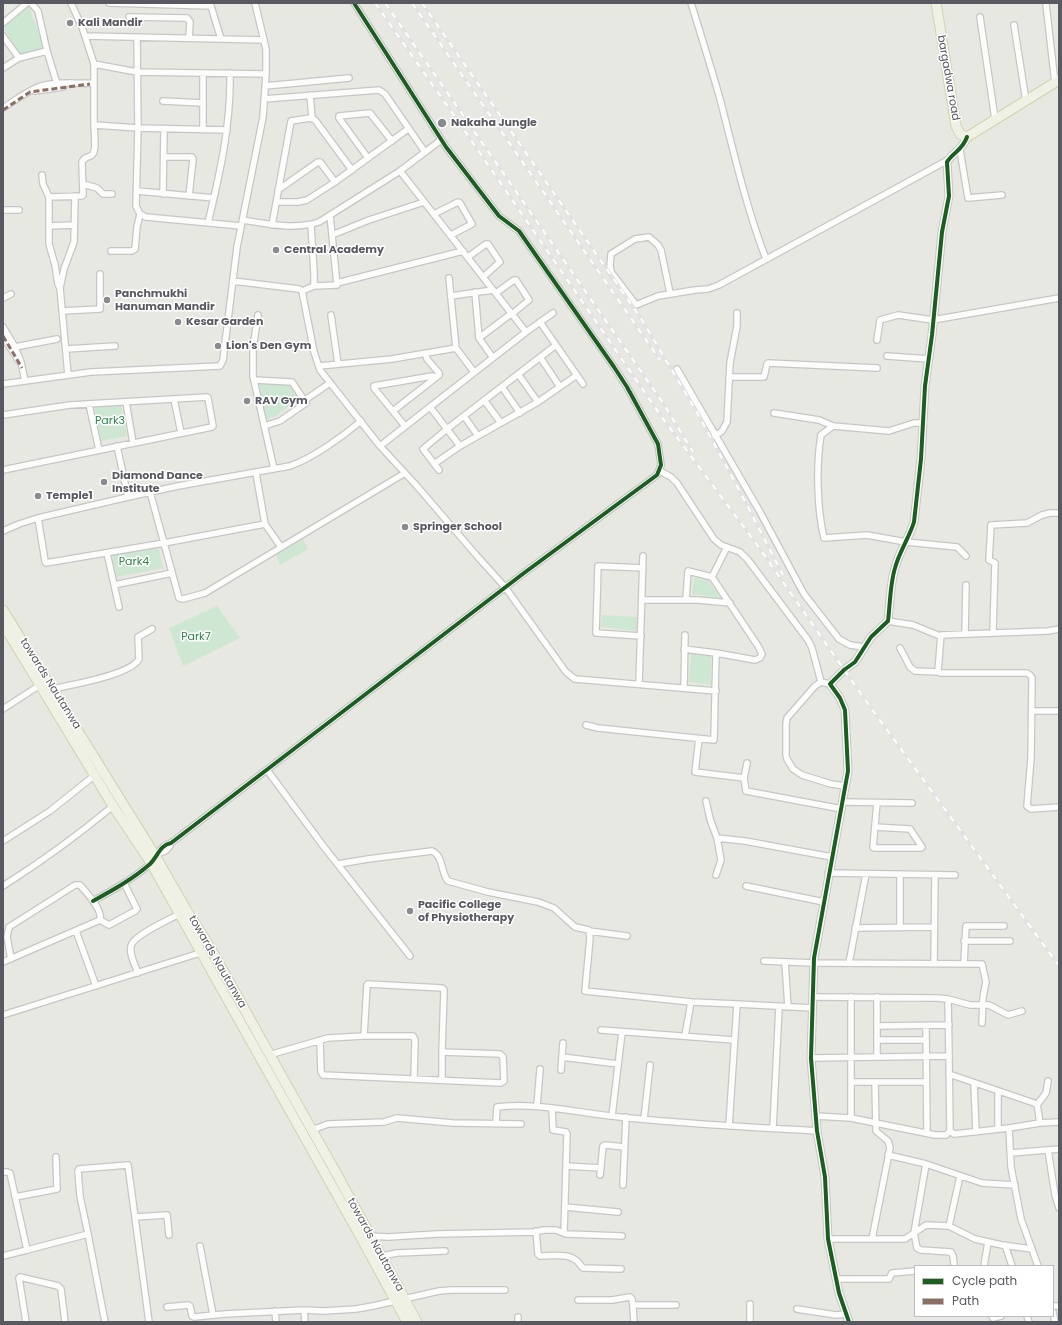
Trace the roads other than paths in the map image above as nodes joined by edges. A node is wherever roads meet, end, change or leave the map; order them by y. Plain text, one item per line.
1 (28, 3) edge
2 (31, 3) edge
3 (71, 3) edge
4 (109, 3) edge
5 (254, 3) edge
6 (354, 3) edge
7 (691, 3) edge
8 (936, 3) edge
9 (155, 4) edge
10 (182, 4) edge
11 (211, 4) edge
12 (1046, 4) edge
13 (129, 17) dead end
14 (980, 17) dead end
15 (3, 23) edge
16 (1014, 25) dead end
17 (3, 36) edge
18 (85, 36) junction
19 (137, 37) junction
20 (189, 38) junction
21 (221, 39) junction
22 (264, 40) junction
23 (47, 51) junction
24 (19, 58) junction
25 (94, 64) junction
26 (3, 68) edge
27 (137, 72) junction
28 (203, 73) junction
29 (230, 73) junction
30 (266, 74) junction
31 (349, 78) dead end
32 (1057, 81) edge
33 (57, 84) junction
34 (92, 84) junction
35 (265, 86) junction
36 (30, 92) junction
37 (310, 95) junction
38 (264, 99) junction
39 (1026, 101) junction
40 (163, 102) dead end
41 (203, 103) junction
42 (3, 109) edge
43 (312, 118) junction
44 (995, 119) junction
45 (94, 125) junction
46 (138, 128) junction
47 (164, 129) junction
48 (408, 129) junction
49 (203, 130) junction
50 (228, 130) junction
51 (967, 136) junction
52 (441, 140) junction
53 (392, 141) junction
54 (960, 150) junction
55 (425, 152) junction
56 (164, 157) junction
57 (368, 158) junction
58 (948, 160) junction
59 (352, 170) junction
60 (400, 171) junction
61 (42, 175) dead end
62 (335, 182) junction
63 (83, 184) junction
64 (278, 190) junction
65 (137, 191) junction
66 (112, 194) dead end
67 (163, 194) junction
68 (1002, 194) dead end
69 (75, 196) junction
70 (189, 196) junction
71 (49, 197) junction
72 (214, 198) junction
73 (276, 202) junction
74 (424, 202) junction
75 (3, 210) edge
76 (19, 210) dead end
77 (140, 214) junction
78 (434, 214) junction
79 (330, 215) junction
80 (242, 220) junction
81 (208, 223) junction
82 (311, 224) junction
83 (74, 225) junction
84 (272, 225) junction
85 (49, 226) junction
86 (241, 226) junction
87 (332, 235) junction
88 (451, 235) junction
89 (111, 251) dead end
90 (463, 252) junction
91 (468, 257) junction
92 (766, 259) junction
93 (100, 274) dead end
94 (483, 277) junction
95 (449, 278) dead end
96 (233, 282) junction
97 (337, 284) junction
98 (314, 286) junction
99 (60, 288) junction
100 (302, 291) junction
101 (474, 292) junction
102 (495, 292) junction
103 (670, 293) junction
104 (11, 294) dead end
105 (451, 296) junction
106 (3, 298) edge
107 (1059, 298) edge
108 (62, 311) junction
109 (553, 313) dead end
110 (737, 313) dead end
111 (512, 314) junction
112 (258, 315) dead end
113 (331, 315) dead end
114 (933, 320) junction
115 (540, 322) junction
116 (3, 327) edge
117 (526, 332) junction
118 (3, 336) edge
119 (479, 338) junction
120 (57, 339) dead end
121 (877, 340) dead end
122 (556, 345) junction
123 (115, 346) dead end
124 (15, 347) junction
125 (456, 348) junction
126 (66, 349) junction
127 (425, 353) junction
128 (888, 356) dead end
129 (540, 357) junction
130 (493, 358) junction
131 (929, 359) junction
132 (338, 364) junction
133 (319, 366) junction
134 (22, 368) junction
135 (877, 368) dead end
136 (676, 369) dead end
137 (474, 372) junction
138 (518, 374) junction
139 (68, 375) junction
140 (577, 375) junction
141 (436, 377) junction
142 (729, 377) junction
143 (25, 380) junction
144 (254, 380) junction
145 (330, 383) junction
146 (3, 384) edge
147 (583, 384) dead end
148 (502, 387) junction
149 (560, 387) junction
150 (174, 399) junction
151 (305, 400) junction
152 (484, 400) junction
153 (126, 402) junction
154 (538, 402) junction
155 (89, 404) junction
156 (430, 407) junction
157 (393, 411) junction
158 (520, 413) junction
159 (774, 413) dead end
160 (3, 415) edge
161 (464, 416) junction
162 (360, 421) junction
163 (501, 423) junction
164 (922, 423) junction
165 (264, 426) junction
166 (404, 426) junction
167 (832, 426) junction
168 (447, 429) junction
169 (181, 433) junction
170 (478, 436) junction
171 (715, 436) junction
172 (133, 443) junction
173 (117, 446) junction
174 (380, 446) junction
175 (460, 446) junction
176 (99, 450) junction
177 (434, 464) junction
178 (274, 469) junction
179 (3, 470) edge
180 (439, 470) dead end
181 (660, 471) junction
182 (256, 473) junction
183 (405, 473) junction
184 (150, 492) junction
185 (128, 497) junction
186 (1059, 513) edge
187 (38, 518) junction
188 (265, 524) junction
189 (3, 531) edge
190 (906, 542) junction
191 (164, 543) junction
192 (281, 547) junction
193 (727, 547) junction
194 (107, 553) junction
195 (644, 556) dead end
196 (966, 556) dead end
197 (643, 568) junction
198 (172, 572) junction
199 (712, 577) junction
200 (114, 585) junction
201 (966, 586) dead end
202 (505, 587) junction
203 (642, 600) junction
204 (686, 600) junction
205 (730, 603) junction
206 (119, 607) dead end
207 (3, 610) edge
208 (888, 621) junction
209 (3, 624) edge
210 (152, 628) dead end
211 (1059, 629) edge
212 (992, 632) junction
213 (965, 633) junction
214 (685, 635) dead end
215 (641, 636) junction
216 (940, 636) junction
217 (864, 647) junction
218 (900, 648) dead end
219 (684, 649) junction
220 (716, 653) junction
221 (939, 672) junction
222 (821, 682) junction
223 (639, 684) junction
224 (830, 684) junction
225 (40, 685) junction
226 (684, 688) junction
227 (52, 689) junction
228 (716, 691) junction
229 (3, 709) edge
230 (1032, 711) junction
231 (1059, 711) edge
232 (586, 725) dead end
233 (699, 739) junction
234 (747, 763) dead end
235 (267, 770) junction
236 (95, 775) junction
237 (744, 778) junction
238 (845, 786) junction
239 (706, 801) dead end
240 (877, 803) junction
241 (912, 803) dead end
242 (113, 806) junction
243 (842, 806) junction
244 (1059, 807) edge
245 (875, 827) junction
246 (717, 838) junction
247 (3, 841) edge
248 (832, 857) junction
249 (156, 858) junction
250 (338, 864) junction
251 (828, 873) junction
252 (866, 874) junction
253 (900, 874) junction
254 (935, 874) junction
255 (716, 875) dead end
256 (955, 875) dead end
257 (124, 883) junction
258 (3, 886) edge
259 (746, 886) dead end
260 (93, 901) junction
261 (824, 902) junction
262 (183, 912) junction
263 (100, 920) junction
264 (6, 926) edge
265 (1004, 926) dead end
266 (900, 927) junction
267 (934, 927) junction
268 (855, 928) junction
269 (76, 931) junction
270 (589, 931) junction
271 (627, 936) dead end
272 (964, 941) junction
273 (1010, 941) dead end
274 (211, 949) junction
275 (202, 952) junction
276 (410, 956) dead end
277 (11, 959) junction
278 (764, 961) dead end
279 (3, 962) edge
280 (785, 962) junction
281 (814, 963) junction
282 (849, 963) junction
283 (934, 963) junction
284 (964, 964) junction
285 (138, 973) junction
286 (96, 986) junction
287 (814, 997) junction
288 (851, 997) junction
289 (877, 997) junction
290 (948, 999) junction
291 (691, 1002) junction
292 (737, 1004) junction
293 (982, 1005) junction
294 (779, 1007) junction
295 (788, 1007) junction
296 (813, 1008) junction
297 (1022, 1012) dead end
298 (3, 1015) edge
299 (982, 1023) dead end
300 (949, 1025) junction
301 (877, 1026) junction
302 (926, 1026) junction
303 (601, 1030) dead end
304 (622, 1032) junction
305 (364, 1036) junction
306 (685, 1036) junction
307 (320, 1040) junction
308 (734, 1040) junction
309 (877, 1040) junction
310 (926, 1040) junction
311 (563, 1043) dead end
312 (442, 1052) junction
313 (270, 1055) junction
314 (926, 1056) junction
315 (949, 1056) junction
316 (562, 1057) junction
317 (877, 1057) junction
318 (811, 1058) junction
319 (851, 1058) junction
320 (618, 1064) junction
321 (650, 1065) dead end
322 (540, 1069) dead end
323 (561, 1070) dead end
324 (949, 1074) junction
325 (414, 1078) junction
326 (442, 1080) junction
327 (1048, 1081) dead end
328 (851, 1082) junction
329 (876, 1082) junction
330 (926, 1082) junction
331 (974, 1083) junction
332 (998, 1091) junction
333 (1038, 1105) junction
334 (538, 1106) junction
335 (552, 1108) junction
336 (612, 1116) junction
337 (815, 1116) junction
338 (626, 1117) junction
339 (851, 1118) junction
340 (644, 1119) junction
341 (1059, 1122) edge
342 (496, 1123) junction
343 (876, 1123) junction
344 (521, 1124) dead end
345 (1040, 1124) junction
346 (729, 1126) junction
347 (773, 1128) junction
348 (1009, 1128) junction
349 (998, 1129) junction
350 (312, 1130) junction
351 (817, 1131) junction
352 (950, 1132) junction
353 (976, 1132) junction
354 (927, 1133) junction
355 (624, 1147) junction
356 (1059, 1149) edge
357 (1048, 1150) junction
358 (1011, 1153) junction
359 (888, 1155) junction
360 (56, 1157) dead end
361 (926, 1164) junction
362 (566, 1166) junction
363 (601, 1168) junction
364 (3, 1172) edge
365 (600, 1175) dead end
366 (960, 1176) junction
367 (623, 1185) dead end
368 (1015, 1185) junction
369 (15, 1197) junction
370 (565, 1207) junction
371 (1059, 1209) edge
372 (618, 1212) dead end
373 (135, 1217) junction
374 (949, 1226) junction
375 (536, 1231) junction
376 (564, 1233) junction
377 (914, 1233) junction
378 (88, 1234) junction
379 (169, 1235) dead end
380 (370, 1236) junction
381 (622, 1236) dead end
382 (828, 1239) junction
383 (872, 1239) junction
384 (988, 1242) junction
385 (1005, 1245) junction
386 (200, 1246) dead end
387 (1032, 1248) junction
388 (27, 1250) junction
389 (445, 1251) dead end
390 (3, 1256) edge
391 (382, 1256) junction
392 (954, 1264) dead end
393 (984, 1265) edge
394 (1012, 1265) edge
395 (1038, 1265) edge
396 (621, 1269) dead end
397 (914, 1271) edge
398 (836, 1279) junction
399 (505, 1290) dead end
400 (404, 1298) junction
401 (578, 1300) dead end
402 (395, 1301) junction
403 (750, 1304) dead end
404 (676, 1305) dead end
405 (633, 1306) junction
406 (168, 1307) dead end
407 (304, 1310) junction
408 (797, 1310) dead end
409 (275, 1311) junction
410 (846, 1314) junction
411 (213, 1315) junction
412 (26, 1322) edge
413 (65, 1322) edge
414 (105, 1322) edge
415 (149, 1322) edge
416 (276, 1322) edge
417 (305, 1322) edge
418 (407, 1322) edge
419 (417, 1322) edge
420 (634, 1322) edge
421 (750, 1322) edge
422 (849, 1322) edge

1 - 15 street
2 - 23 street
3 - 18 street
4 - 9 street
5 - 22 street
6 - 52 street
7 - 92 street
8 - 51 main road, bargadwa road
9 - 10 street
10 - 11 street
11 - 21 street
12 - 32 street
13 - 20 street
14 - 44 street
16 - 39 street
17 - 24 street
18 - 19 street
18 - 25 street
19 - 20 street
19 - 27 street
20 - 21 street
21 - 22 street
22 - 30 street
23 - 24 street
23 - 33 street
24 - 26 street
25 - 27 street
25 - 34 street
27 - 28 street
27 - 46 street
28 - 29 street
28 - 41 street
29 - 30 street
29 - 50 street
30 - 35 street
31 - 35 street
32 - 39 main road
33 - 34 street
33 - 36 street
34 - 36 street
34 - 45 street
35 - 38 street
36 - 42 street
37 - 38 street
37 - 43 street
37 - 48 street
38 - 80 street
39 - 44 main road
40 - 41 street
41 - 49 street
43 - 59 street
43 - 64 street
44 - 51 main road
45 - 46 street
45 - 63 street
46 - 47 street
46 - 65 street
47 - 49 street
47 - 56 street
48 - 53 street
48 - 55 street
49 - 50 street
50 - 72 street
51 - 54 street
52 - 55 street
52 - 181 street
53 - 57 street
53 - 57 street
54 - 58 street
54 - 68 street
55 - 60 street
56 - 67 street
56 - 70 street
57 - 59 street
58 - 92 street
58 - 114 street
59 - 62 street
60 - 74 street
60 - 79 street
61 - 71 street
62 - 64 street
62 - 73 street
63 - 66 street
63 - 69 street
64 - 73 street
65 - 67 street
65 - 77 street
67 - 70 street
69 - 71 street
69 - 83 street
70 - 72 street
71 - 85 street
72 - 81 street
73 - 84 street
74 - 78 street
74 - 87 street
75 - 76 street
77 - 81 street
77 - 89 street
78 - 88 street
78 - 88 street
79 - 82 street
79 - 87 street
80 - 84 street
80 - 86 street
81 - 86 street
82 - 84 street
82 - 98 street
83 - 85 street
83 - 99 street
85 - 99 street
86 - 96 street
87 - 97 street
88 - 90 street
90 - 91 street
90 - 97 street
91 - 94 street
91 - 94 street
92 - 103 street
93 - 108 street
94 - 102 street
95 - 105 street
96 - 100 street
96 - 139 street
97 - 98 street
98 - 100 street
99 - 108 street
100 - 133 street
101 - 102 street
101 - 105 street
101 - 119 street
102 - 111 street
102 - 111 street
103 - 103 street
104 - 106 street
105 - 125 street
107 - 114 street
108 - 126 street
109 - 115 street
110 - 142 street
111 - 117 street
111 - 119 street
112 - 144 street
113 - 132 street
114 - 121 street
114 - 131 street
115 - 117 street
115 - 122 street
116 - 124 street
117 - 130 street
118 - 134 street
119 - 130 street
120 - 124 street
122 - 129 street
122 - 140 street
123 - 126 street
124 - 134 street
125 - 127 street
125 - 137 street
126 - 139 street
127 - 132 street
127 - 141 street
128 - 131 street
129 - 138 street
129 - 149 street
130 - 137 street
131 - 164 street
132 - 133 street
133 - 145 street
134 - 143 street
135 - 142 street
136 - 171 street
137 - 156 street
138 - 148 street
138 - 154 street
139 - 143 street
140 - 147 street
140 - 149 street
141 - 157 street
141 - 157 street
142 - 171 street
143 - 146 street
144 - 151 street
144 - 165 street
145 - 151 street
145 - 162 street
148 - 152 street
148 - 158 street
149 - 154 street
150 - 153 street
150 - 169 street
150 - 169 street
151 - 165 street
152 - 161 street
152 - 163 street
153 - 155 street
153 - 172 street
154 - 158 street
155 - 160 street
155 - 176 street
156 - 166 street
156 - 168 street
157 - 166 street
158 - 163 street
159 - 167 street
161 - 168 street
161 - 170 street
162 - 174 street
162 - 178 street
163 - 170 street
164 - 167 street
164 - 190 street
165 - 178 street
166 - 174 street
167 - 190 street
168 - 175 street
168 - 177 street
169 - 172 street
170 - 175 street
171 - 217 street
172 - 173 street
173 - 176 street
173 - 185 street
174 - 183 street
175 - 177 street
176 - 179 street
177 - 180 street
178 - 182 street
181 - 193 street
181 - 202 street
182 - 184 street
182 - 188 street
183 - 192 street
183 - 202 street
184 - 185 street
184 - 191 street
185 - 187 street
186 - 212 street
187 - 189 street
187 - 194 street
188 - 191 street
188 - 192 street
190 - 196 street
190 - 208 street
191 - 194 street
191 - 198 street
192 - 198 street
193 - 199 street
193 - 222 street
194 - 200 street
195 - 197 street
197 - 203 street
197 - 215 street
198 - 200 street
199 - 204 street
199 - 205 street
200 - 206 street
201 - 213 street
202 - 223 street
202 - 235 street
203 - 204 street
203 - 215 street
204 - 205 street
205 - 220 street
207 - 227 main road, towards Nautanwa
208 - 216 street
208 - 217 street
209 - 225 main road
210 - 227 street
211 - 212 street
212 - 213 street
213 - 216 street
214 - 219 street
215 - 223 street
216 - 221 street
217 - 224 street
218 - 221 street
219 - 220 street
219 - 226 street
220 - 228 street
221 - 230 street
222 - 224 street
222 - 238 street
223 - 226 street
224 - 238 street
225 - 229 street
225 - 236 main road
226 - 228 street
227 - 249 main road, towards Nautanwa
228 - 233 street
230 - 231 street
230 - 244 street
232 - 233 street
233 - 237 street
234 - 237 street
235 - 249 street
235 - 250 street
236 - 242 main road
236 - 247 street
237 - 243 street
238 - 243 street
239 - 246 street
240 - 241 street
240 - 243 street
240 - 245 street
242 - 249 main road
242 - 258 street
243 - 248 street
245 - 245 street
246 - 248 street
246 - 255 street
248 - 251 street
249 - 257 street
249 - 262 main road, towards Nautanwa
250 - 270 street
250 - 276 street
251 - 252 street
251 - 261 street
252 - 253 street
252 - 268 street
253 - 254 street
253 - 266 street
254 - 256 street
254 - 267 street
257 - 260 street
257 - 263 street
259 - 261 street
260 - 263 street
260 - 264 street
261 - 281 street
262 - 274 main road, towards Nautanwa
262 - 275 main road
262 - 285 street
263 - 269 street
264 - 277 street
265 - 272 street
266 - 267 street
266 - 268 street
267 - 283 street
268 - 282 street
269 - 277 street
269 - 286 street
270 - 271 street
270 - 291 street
272 - 273 street
272 - 284 street
274 - 275 street
274 - 313 main road, towards Nautanwa
275 - 285 street
275 - 402 main road
277 - 279 street
278 - 280 street
280 - 281 street
280 - 295 street
281 - 282 street
281 - 287 street
282 - 283 street
283 - 284 street
284 - 293 street
285 - 286 street
286 - 298 street
287 - 288 street
287 - 296 street
288 - 289 street
288 - 319 street
289 - 290 street
289 - 301 street
290 - 293 street
290 - 300 street
291 - 292 street
291 - 306 street
292 - 294 street
292 - 308 street
293 - 297 street
293 - 299 street
294 - 295 street
294 - 347 street
295 - 296 street
296 - 318 street
300 - 302 street
300 - 315 street
301 - 302 street
301 - 309 street
302 - 310 street
303 - 304 street
304 - 306 street
304 - 320 street
305 - 307 street
305 - 312 street
305 - 325 street
306 - 308 street
307 - 313 street
307 - 325 street
308 - 346 street
309 - 310 street
309 - 317 street
310 - 314 street
311 - 316 street
312 - 326 street
312 - 326 street
313 - 350 main road, towards Nautanwa
314 - 315 street
314 - 317 street
314 - 330 street
315 - 324 street
316 - 320 street
316 - 323 street
317 - 319 street
318 - 319 street
318 - 337 street
319 - 328 street
320 - 336 street
321 - 340 street
322 - 334 street
324 - 331 street
324 - 352 street
325 - 326 street
327 - 333 street
328 - 329 street
328 - 339 street
329 - 330 street
329 - 343 street
330 - 354 street
331 - 332 street
331 - 353 street
332 - 333 street
332 - 349 street
333 - 345 street
334 - 335 street
334 - 342 street
335 - 336 street
335 - 362 street
336 - 338 street
337 - 339 street
337 - 351 street
338 - 340 street
338 - 355 street
339 - 343 street
340 - 346 street
341 - 345 street
342 - 344 street
342 - 350 street
343 - 354 street
343 - 359 street
345 - 348 street
346 - 347 street
347 - 351 street
348 - 349 street
348 - 358 street
349 - 353 street
350 - 380 main road, towards Nautanwa
351 - 382 street
352 - 353 street
352 - 354 street
355 - 363 street
355 - 367 street
356 - 357 street
357 - 358 street
357 - 371 street
358 - 368 street
359 - 361 street
359 - 383 street
360 - 369 street
361 - 366 street
361 - 377 street
362 - 363 street
362 - 370 street
363 - 365 street
364 - 369 street
366 - 368 street
366 - 374 street
368 - 387 street
369 - 388 street
370 - 372 street
370 - 376 street
373 - 378 street
373 - 379 street
373 - 415 street
374 - 377 street
374 - 384 street
375 - 376 street
375 - 380 street
375 - 396 street
376 - 381 street
377 - 383 street
377 - 392 street
378 - 388 street
378 - 414 street
380 - 391 main road, towards Nautanwa
382 - 383 street
382 - 398 street
384 - 385 street
384 - 393 street
385 - 387 street
385 - 394 street
386 - 411 street
387 - 395 street
388 - 390 street
389 - 391 street
391 - 400 main road, towards Nautanwa
397 - 398 street
398 - 410 street
399 - 400 street
400 - 402 street
400 - 419 main road, towards Nautanwa
401 - 405 street
402 - 407 street
402 - 418 main road
403 - 421 street
404 - 405 street
405 - 420 street
406 - 411 street
407 - 409 street
407 - 417 street
408 - 410 street
409 - 411 street
409 - 416 street
410 - 422 street
412 - 413 street

